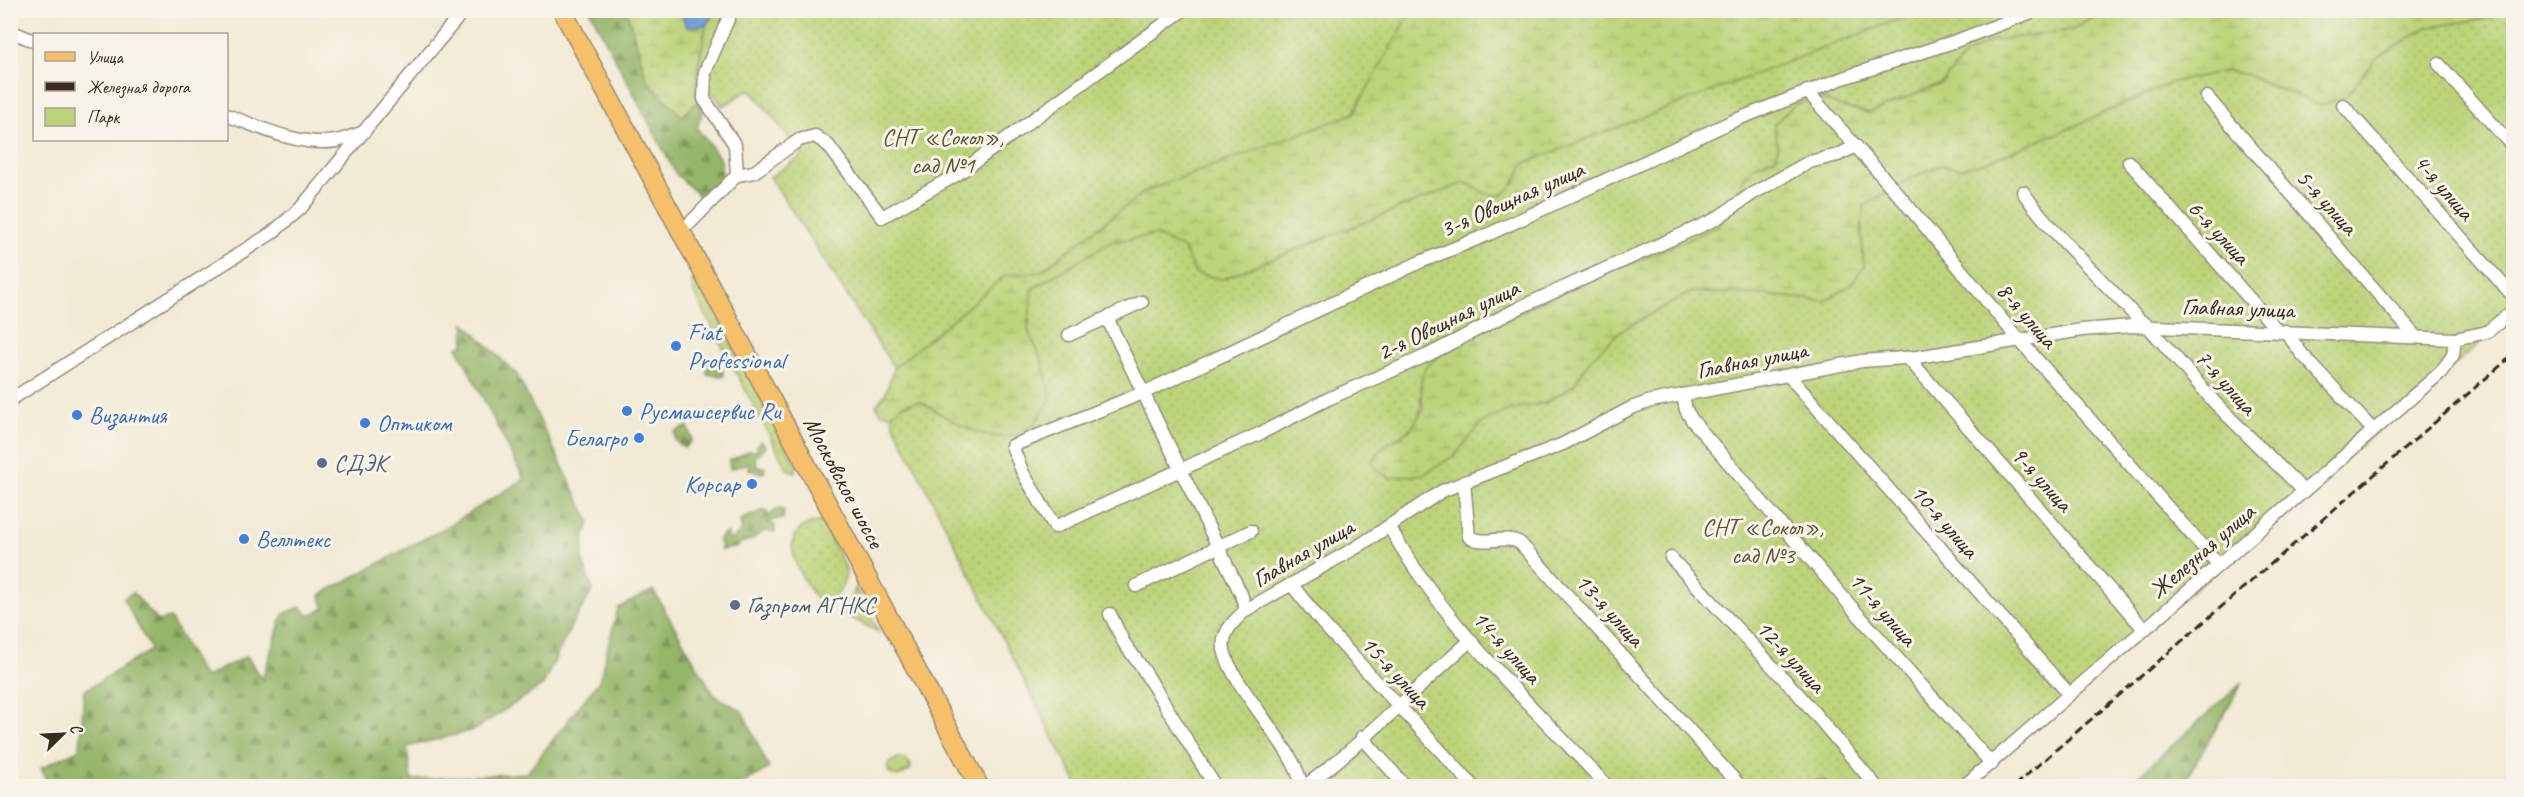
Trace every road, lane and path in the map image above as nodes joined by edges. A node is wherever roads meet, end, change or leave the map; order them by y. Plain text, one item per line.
1 (464, 10) edge
2 (562, 10) edge
3 (577, 10) edge
4 (732, 10) edge
5 (1183, 10) edge
6 (2037, 10) edge
7 (10, 31) edge
8 (33, 41) edge
9 (2439, 64) dead end
10 (1807, 91) junction
11 (2207, 97) dead end
12 (2343, 105) dead end
13 (228, 116) edge
14 (365, 132) junction
15 (1856, 146) junction
16 (2514, 148) edge
17 (2128, 162) dead end
18 (737, 175) junction
19 (2023, 192) dead end
20 (690, 223) junction
21 (2514, 297) edge
22 (1142, 302) dead end
23 (2514, 310) edge
24 (1107, 318) junction
25 (2147, 325) junction
26 (2282, 331) junction
27 (1069, 335) dead end
28 (2415, 336) junction
29 (2455, 339) junction
30 (2021, 342) junction
31 (1908, 358) junction
32 (1789, 376) junction
33 (1145, 392) junction
34 (1683, 395) junction
35 (10, 400) edge
36 (2373, 430) junction
37 (1181, 470) junction
38 (1464, 482) junction
39 (2304, 491) junction
40 (1389, 526) junction
41 (1056, 527) joint
42 (1251, 531) dead end
43 (1218, 547) junction
44 (1671, 558) dead end
45 (2218, 564) junction
46 (1291, 584) junction
47 (1136, 586) dead end
48 (1246, 610) junction
49 (1110, 614) dead end
50 (2144, 629) junction
51 (1470, 641) junction
52 (2069, 694) junction
53 (1397, 705) junction
54 (1362, 737) junction
55 (1992, 764) junction
56 (979, 786) edge
57 (991, 786) edge
58 (1215, 786) edge
59 (1303, 786) edge
60 (1405, 786) edge
61 (1473, 786) edge
62 (1606, 786) edge
63 (1740, 786) edge
64 (1809, 786) edge
65 (1836, 786) edge
66 (1876, 786) edge
67 (1964, 786) edge

1 - 14 street
2 - 56 main road, Московское шоссе
3 - 20 main road, Московское шоссе
4 - 18 street
5 - 18 street
6 - 10 street, 3-я Овощная улица
7 - 8 street
9 - 16 street
10 - 15 street, 8-я улица
10 - 33 street, 3-я Овощная улица
11 - 28 street, 5-я улица
12 - 21 street, 4-я улица
13 - 14 street
14 - 35 street
15 - 30 street, 8-я улица
15 - 37 street, 2-я Овощная улица
17 - 26 street, 6-я улица
18 - 20 street
19 - 25 street, 7-я улица
20 - 57 main road, Московское шоссе
22 - 24 street
23 - 29 street, Главная улица
24 - 27 street
24 - 33 street
25 - 26 street, Главная улица
25 - 30 street, Главная улица
25 - 39 street, 7-я улица
26 - 28 street, Главная улица
26 - 36 street, 6-я улица
28 - 29 street, Главная улица
29 - 36 street, Железная улица
30 - 31 street, Главная улица
30 - 45 street, 8-я улица
31 - 32 street, Главная улица
31 - 50 street, 9-я улица
32 - 34 street, Главная улица
32 - 52 street, 10-я улица
33 - 37 street
33 - 41 street, 3-я Овощная улица
34 - 38 street, Главная улица
34 - 55 street, 11-я улица
36 - 39 street, Железная улица
37 - 41 street, 2-я Овощная улица
37 - 43 street
38 - 40 street, Главная улица
38 - 63 street, 13-я улица
39 - 45 street, Железная улица
40 - 46 street, Главная улица
40 - 51 street, 14-я улица
42 - 43 street
43 - 47 street
43 - 48 street
44 - 66 street, 12-я улица
45 - 50 street, Железная улица
46 - 48 street, Главная улица
46 - 53 street, 15-я улица
48 - 59 street, Главная улица
49 - 58 street
50 - 52 street, Железная улица
51 - 53 street
51 - 62 street, 14-я улица
52 - 55 street, Железная улица
53 - 54 street
53 - 61 street, 15-я улица
54 - 59 street
54 - 60 street
55 - 67 street, Железная улица
64 - 65 street

